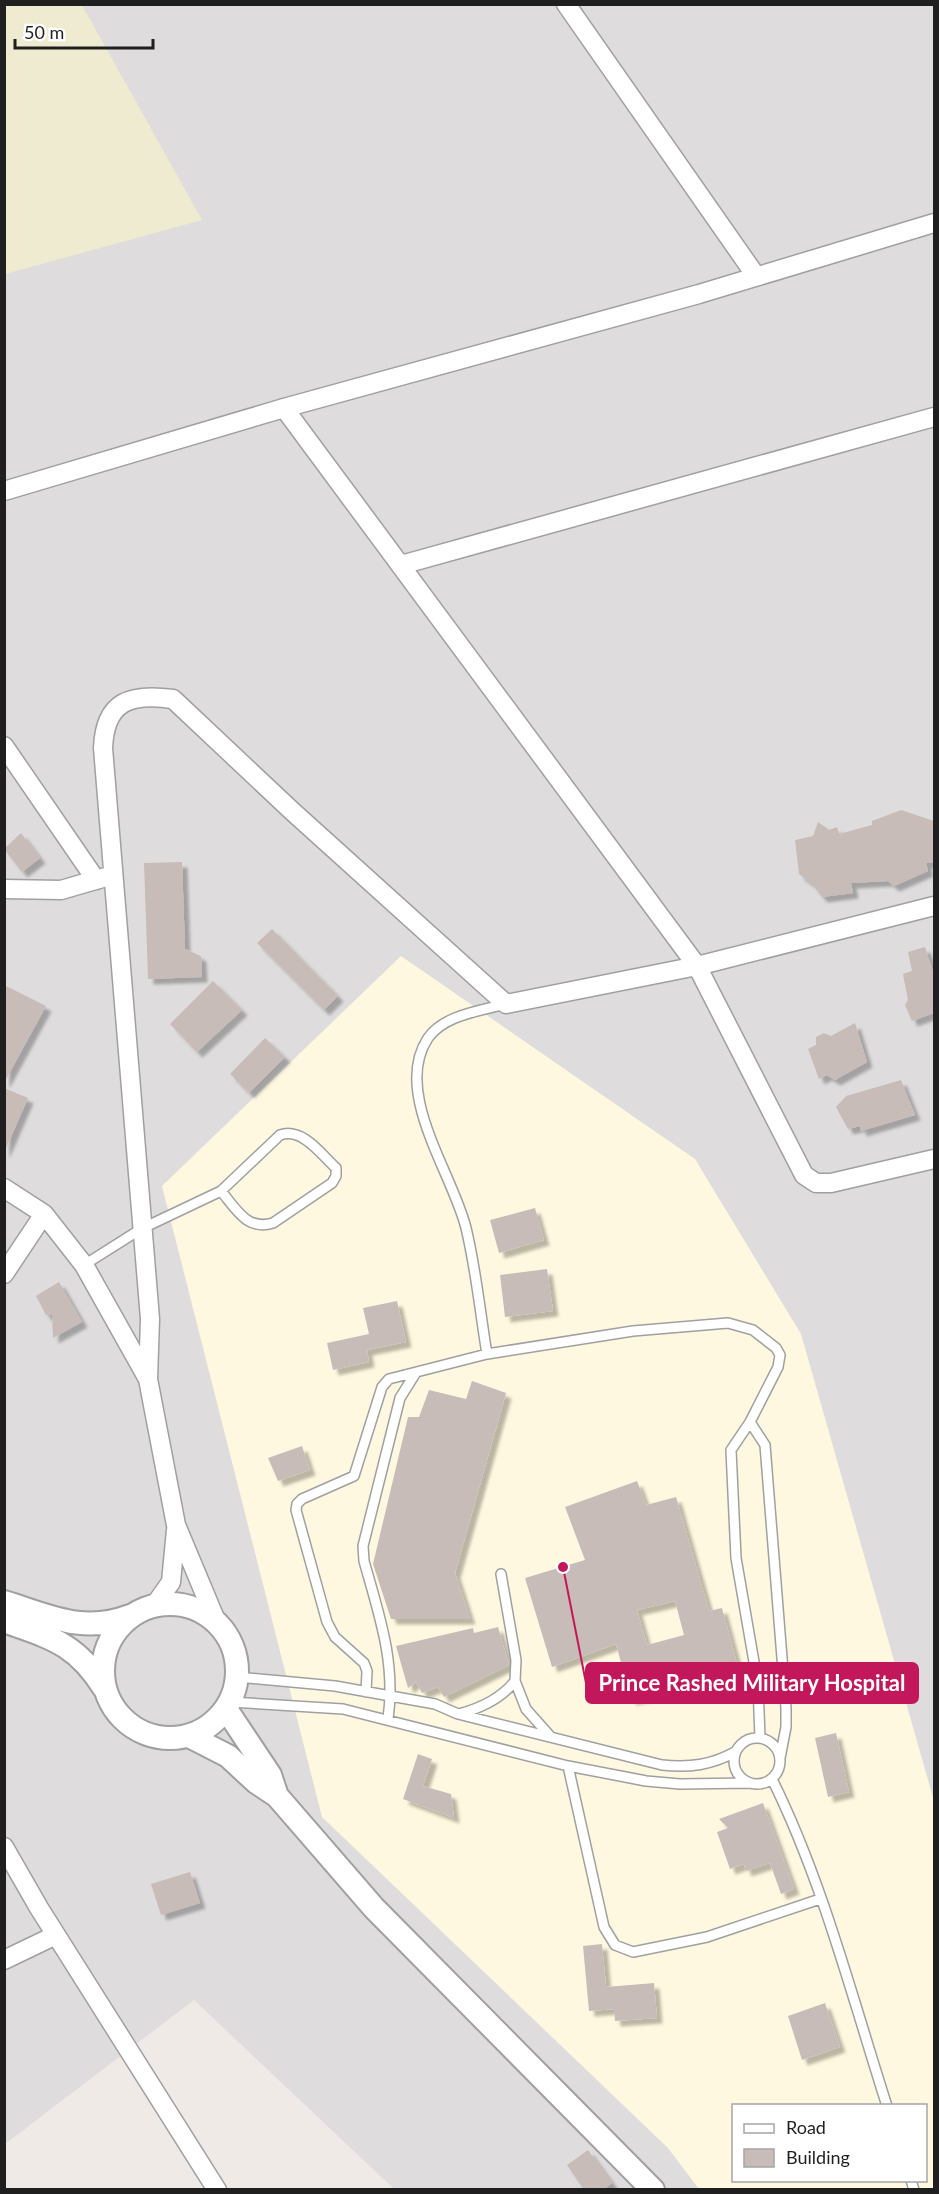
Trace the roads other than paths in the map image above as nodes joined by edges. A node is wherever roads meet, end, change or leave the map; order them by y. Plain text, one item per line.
1 (566, 4) edge
2 (933, 229) edge
3 (756, 276) junction
4 (284, 408) junction
5 (934, 417) edge
6 (4, 491) edge
7 (401, 566) junction
8 (4, 746) edge
9 (104, 877) junction
10 (4, 889) edge
11 (934, 906) edge
12 (697, 966) junction
13 (506, 1004) junction
14 (934, 1159) edge
15 (4, 1188) edge
16 (221, 1191) junction
17 (44, 1215) junction
18 (141, 1229) junction
19 (84, 1264) junction
20 (4, 1274) edge
21 (487, 1353) junction
22 (415, 1374) junction
23 (148, 1379) junction
24 (750, 1422) junction
25 (176, 1525) junction
26 (501, 1574) dead end
27 (4, 1602) edge
28 (144, 1610) junction
29 (4, 1621) edge
30 (217, 1623) junction
31 (237, 1677) junction
32 (515, 1681) junction
33 (105, 1688) junction
34 (366, 1692) junction
35 (391, 1697) junction
36 (228, 1705) junction
37 (458, 1714) junction
38 (388, 1719) junction
39 (189, 1736) junction
40 (551, 1737) junction
41 (760, 1738) junction
42 (735, 1752) junction
43 (780, 1758) junction
44 (568, 1766) junction
45 (772, 1779) junction
46 (750, 1783) junction
47 (277, 1796) junction
48 (4, 1847) edge
49 (820, 1899) junction
50 (56, 1935) junction
51 (4, 1960) edge
52 (886, 2104) edge
53 (217, 2190) edge
54 (653, 2190) edge

1 - 3 street
2 - 3 street
3 - 4 street
4 - 6 street
4 - 7 street
5 - 7 street
7 - 12 street
8 - 9 street
9 - 10 street
9 - 13 street
9 - 18 street
11 - 12 street
12 - 13 street
12 - 14 street
13 - 21 lane
15 - 17 street
16 - 16 lane
16 - 18 lane
17 - 19 street
17 - 20 street
18 - 19 lane
18 - 23 street
19 - 23 street
21 - 22 lane
21 - 24 lane
22 - 34 lane
22 - 35 lane
23 - 25 street
24 - 41 lane
24 - 43 lane
25 - 28 street
25 - 30 street
26 - 32 lane
27 - 28 street
28 - 30 street
28 - 33 street
29 - 33 street
30 - 31 street
31 - 34 lane
31 - 36 street
32 - 37 lane
32 - 40 lane
33 - 39 street
34 - 35 lane
35 - 37 lane
35 - 38 lane
36 - 38 lane
36 - 39 street
36 - 47 street
37 - 40 lane
38 - 44 lane
39 - 47 street
40 - 42 lane
41 - 42 lane
41 - 43 lane
42 - 46 lane
43 - 45 lane
44 - 46 lane
44 - 49 lane
45 - 46 lane
45 - 49 lane
47 - 54 street
48 - 50 street
49 - 52 lane
50 - 51 street
50 - 53 street

